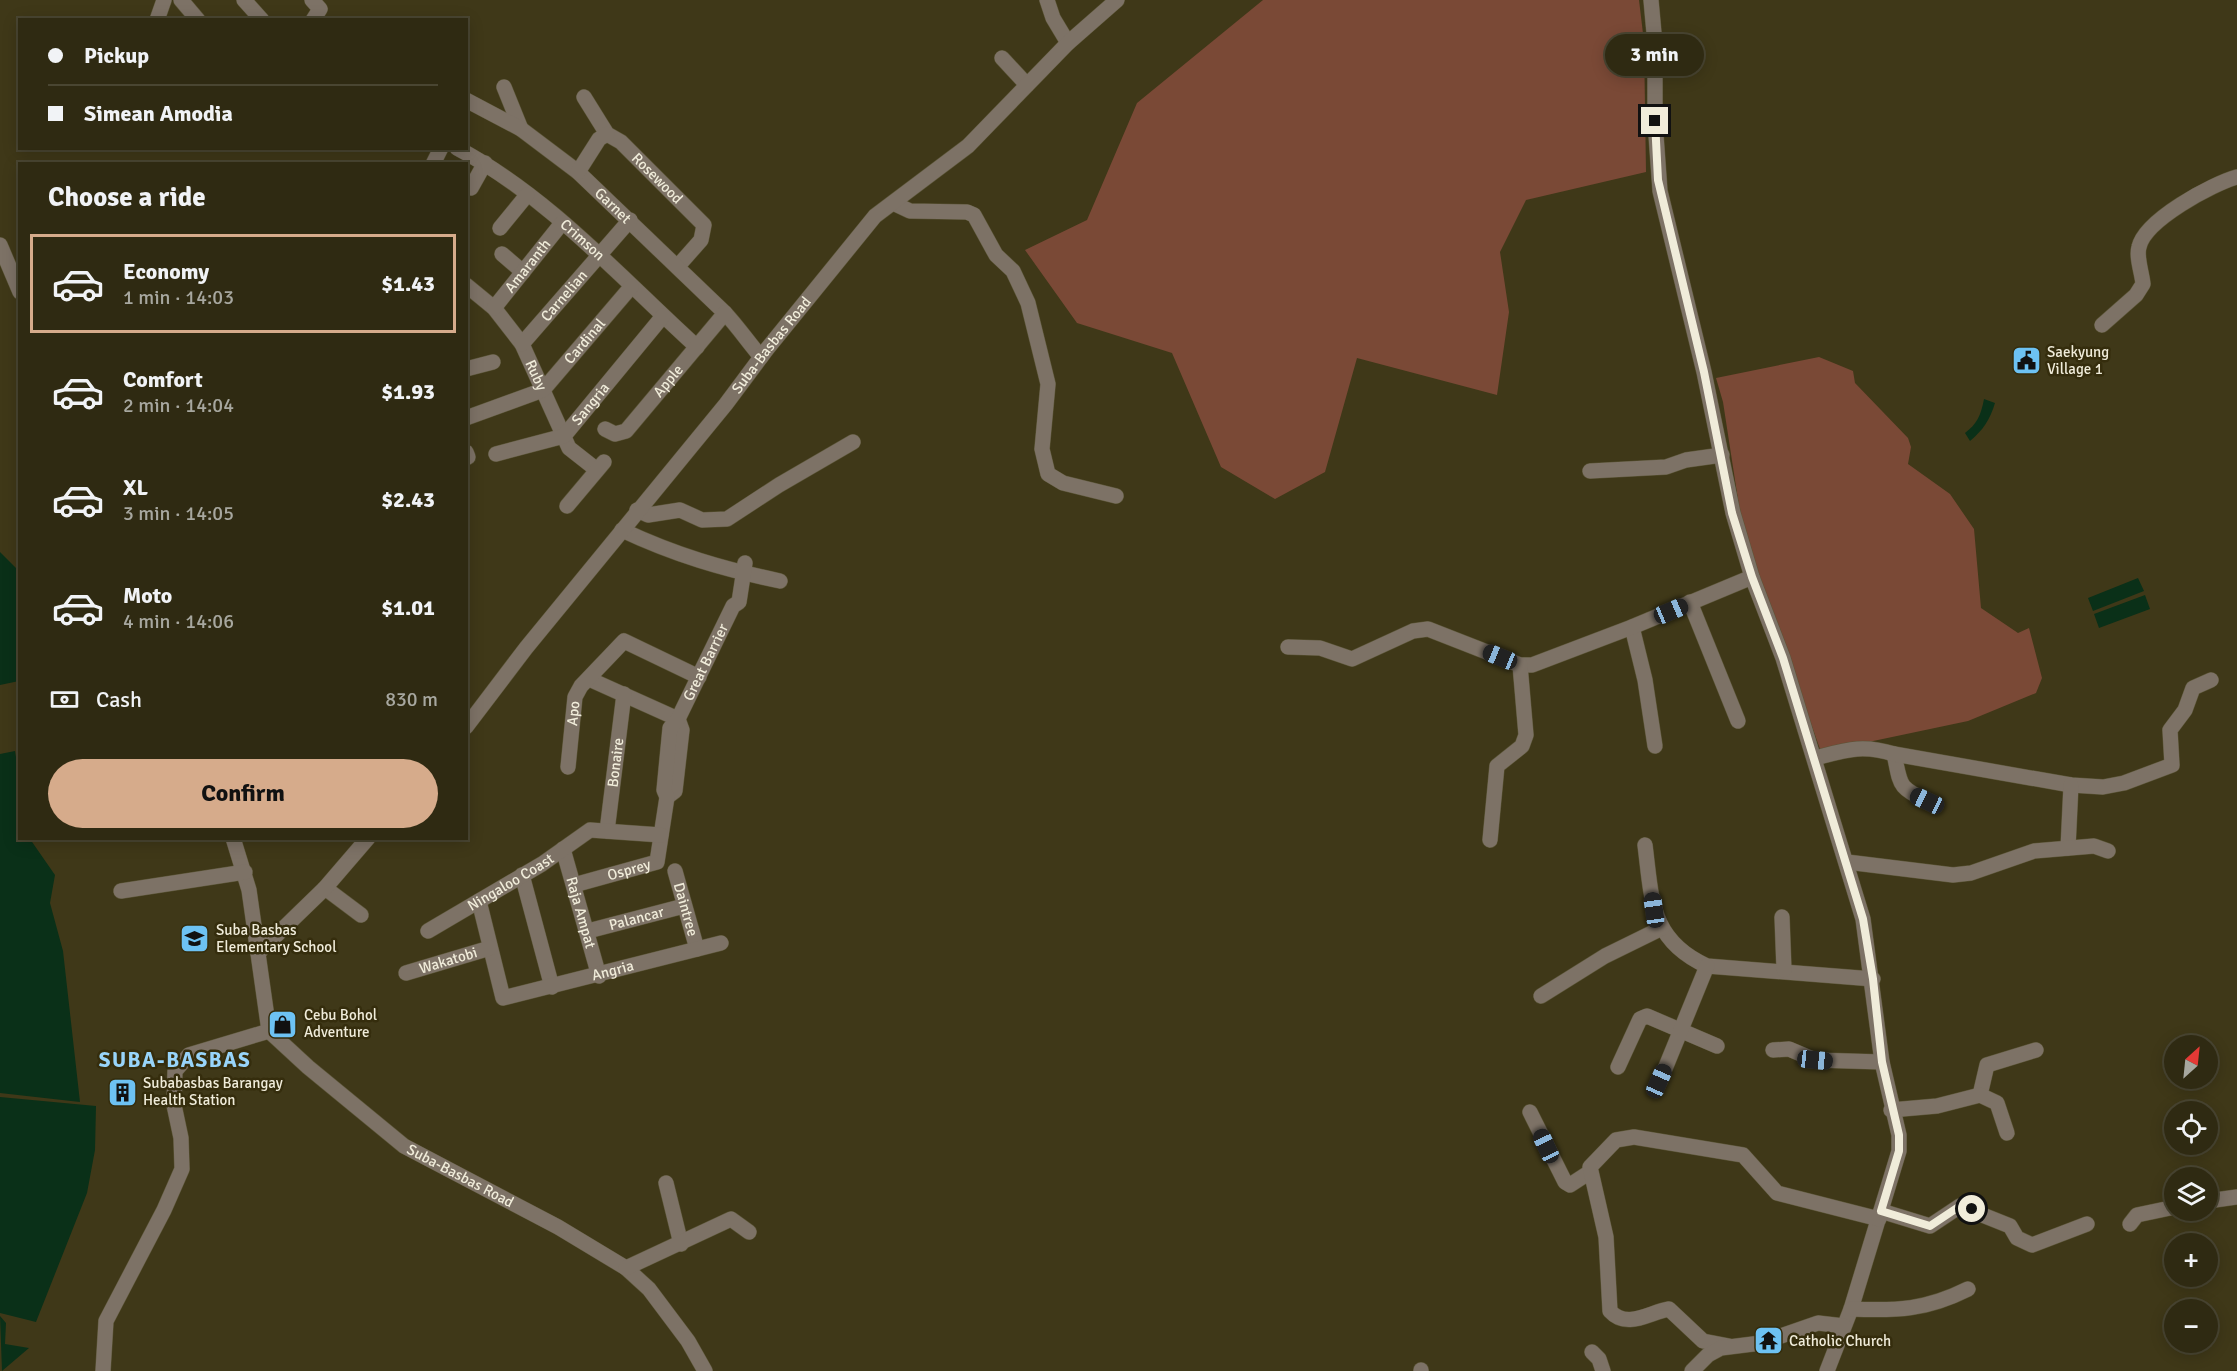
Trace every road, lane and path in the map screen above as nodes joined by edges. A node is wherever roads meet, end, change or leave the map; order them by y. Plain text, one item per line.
1 (164, 0) edge
2 (181, 0) edge
3 (244, 0) edge
4 (312, 0) edge
5 (1047, 0) edge
6 (1117, 0) edge
7 (1651, 0) edge
8 (158, 18) edge
9 (196, 18) edge
10 (260, 18) edge
11 (314, 18) edge
12 (1068, 44) junction
13 (1002, 58) dead end
14 (1027, 85) junction
15 (504, 87) dead end
16 (584, 97) dead end
17 (468, 101) edge
18 (521, 129) junction
19 (607, 134) junction
20 (461, 150) edge
21 (485, 163) junction
22 (578, 172) junction
23 (2237, 177) edge
24 (471, 188) dead end
25 (527, 195) junction
26 (893, 203) junction
27 (630, 220) junction
28 (562, 224) junction
29 (500, 228) dead end
30 (0, 245) edge
31 (502, 254) dead end
32 (598, 255) junction
33 (678, 266) junction
34 (523, 272) junction
35 (631, 286) junction
36 (18, 287) edge
37 (468, 287) edge
38 (494, 308) junction
39 (726, 313) junction
40 (663, 316) junction
41 (2102, 325) dead end
42 (522, 344) junction
43 (697, 347) junction
44 (764, 353) junction
45 (494, 362) dead end
46 (468, 368) edge
47 (543, 390) junction
48 (468, 417) edge
49 (605, 429) dead end
50 (564, 435) junction
51 (853, 442) dead end
52 (496, 454) dead end
53 (1722, 454) junction
54 (1590, 471) dead end
55 (1116, 496) dead end
56 (567, 506) dead end
57 (629, 520) junction
58 (743, 574) junction
59 (782, 576) dead end
60 (1752, 577) junction
61 (1690, 603) junction
62 (1632, 627) junction
63 (1288, 647) dead end
64 (1520, 665) junction
65 (699, 677) junction
66 (589, 679) junction
67 (2211, 680) dead end
68 (624, 694) junction
69 (471, 709) edge
70 (678, 719) junction
71 (1738, 721) dead end
72 (1655, 746) dead end
73 (1894, 754) junction
74 (1815, 758) junction
75 (567, 767) dead end
76 (2071, 785) junction
77 (1927, 801) dead end
78 (607, 831) junction
79 (661, 835) junction
80 (234, 840) edge
81 (366, 840) edge
82 (1490, 840) dead end
83 (1645, 845) dead end
84 (2068, 848) junction
85 (563, 849) junction
86 (2108, 850) dead end
87 (1847, 862) junction
88 (245, 872) junction
89 (675, 872) dead end
90 (522, 875) junction
91 (574, 885) junction
92 (325, 888) junction
93 (121, 891) dead end
94 (479, 901) junction
95 (684, 906) junction
96 (361, 915) dead end
97 (1782, 917) dead end
98 (1662, 928) junction
99 (428, 931) dead end
100 (588, 931) junction
101 (721, 943) dead end
102 (490, 948) junction
103 (697, 949) junction
104 (258, 953) junction
105 (1707, 966) junction
106 (1784, 970) junction
107 (406, 973) dead end
108 (599, 976) junction
109 (1873, 979) junction
110 (552, 987) junction
111 (1541, 996) dead end
112 (1682, 1030) junction
113 (269, 1031) junction
114 (1718, 1046) dead end
115 (1773, 1050) dead end
116 (2036, 1050) dead end
117 (1882, 1062) junction
118 (1618, 1067) dead end
119 (1659, 1081) dead end
120 (1980, 1095) junction
121 (1891, 1110) junction
122 (1530, 1112) dead end
123 (2007, 1133) dead end
124 (1590, 1172) junction
125 (666, 1183) dead end
126 (2237, 1197) edge
127 (2218, 1200) edge
128 (2164, 1209) edge
129 (1880, 1215) junction
130 (2087, 1224) dead end
131 (2130, 1224) dead end
132 (749, 1232) dead end
133 (681, 1244) junction
134 (626, 1268) junction
135 (1968, 1289) dead end
136 (1851, 1309) junction
137 (1845, 1326) junction
138 (1728, 1346) junction
139 (1592, 1352) dead end
140 (104, 1371) edge
141 (705, 1371) edge
142 (1603, 1371) edge
143 (1692, 1371) edge
144 (1827, 1371) edge

1 - 8 street
2 - 9 street
3 - 10 street
4 - 11 street
5 - 12 street
6 - 12 street, Suba-Basbas Road
7 - 53 street
12 - 14 street, Suba-Basbas Road
13 - 14 street
14 - 26 street, Suba-Basbas Road
15 - 18 street
16 - 19 street
17 - 18 street, Garnet
18 - 22 street, Garnet
19 - 22 street
19 - 33 street, Rosewood
20 - 21 street, Crimson
21 - 24 street
21 - 25 street, Crimson
22 - 27 street, Garnet
23 - 41 street
25 - 28 street, Crimson
25 - 29 street
26 - 44 street, Suba-Basbas Road
26 - 55 street
27 - 32 street, Carnelian
27 - 33 street, Garnet
28 - 32 street, Crimson
28 - 34 street, Amaranth
30 - 36 street
31 - 34 street
32 - 35 street, Crimson
32 - 42 street, Carnelian
33 - 39 street, Garnet
34 - 38 street, Amaranth
35 - 40 street, Crimson
35 - 47 street, Cardinal
37 - 38 street, Ruby
38 - 42 street, Ruby
39 - 43 street, Apple
39 - 44 street, Garnet
40 - 43 street, Crimson
40 - 50 street, Sangria
42 - 47 street, Ruby
43 - 49 street, Apple
44 - 57 street, Suba-Basbas Road
45 - 46 street
47 - 48 street, Cardinal
47 - 50 street, Ruby
50 - 52 street, Sangria
50 - 56 street, Ruby
51 - 57 street
53 - 54 street
53 - 60 street
57 - 58 street
57 - 69 street, Suba-Basbas Road
58 - 59 street
58 - 65 street, Great Barrier
60 - 61 street
60 - 74 street
61 - 62 street
61 - 71 street
62 - 64 street
62 - 72 street
63 - 64 street
64 - 82 street
65 - 66 street, Apo
65 - 70 street, Great Barrier
66 - 68 street
66 - 75 street, Apo
67 - 76 street
68 - 70 street
68 - 78 street, Bonaire
70 - 79 street, Great Barrier
73 - 74 street
73 - 76 street
73 - 77 street
74 - 87 street
76 - 84 street
78 - 79 street
78 - 85 street, Ningaloo Coast
79 - 91 street, Osprey
80 - 88 street
81 - 92 street
83 - 98 street
84 - 86 street
84 - 87 street
85 - 90 street, Ningaloo Coast
85 - 91 street, Raja Ampat
87 - 109 street
88 - 93 street
88 - 104 street
89 - 95 street, Daintree
90 - 94 street, Ningaloo Coast
90 - 110 street
91 - 100 street, Raja Ampat
92 - 96 street
92 - 104 street
94 - 99 street, Ningaloo Coast
94 - 102 street
95 - 100 street, Palancar
95 - 103 street, Daintree
97 - 106 street
98 - 105 street
98 - 111 street
100 - 108 street, Raja Ampat
101 - 103 street, Angria
102 - 107 street, Wakatobi
102 - 110 street, Angria
103 - 108 street, Angria
104 - 113 street
105 - 106 street
105 - 112 street
106 - 109 street
108 - 110 street, Angria
109 - 117 street
112 - 114 street
112 - 118 street
112 - 119 street
113 - 134 street, Suba-Basbas Road
113 - 140 street
115 - 117 street
116 - 120 street
117 - 121 street
120 - 121 street
120 - 123 street
121 - 129 street
122 - 124 street
124 - 129 street
124 - 138 street
125 - 133 street
126 - 127 street
128 - 131 street
129 - 130 street
129 - 136 street
132 - 133 street
133 - 134 street
134 - 141 street, Suba-Basbas Road
135 - 136 street
136 - 137 street
137 - 138 street
137 - 144 street
138 - 143 street
139 - 142 street

